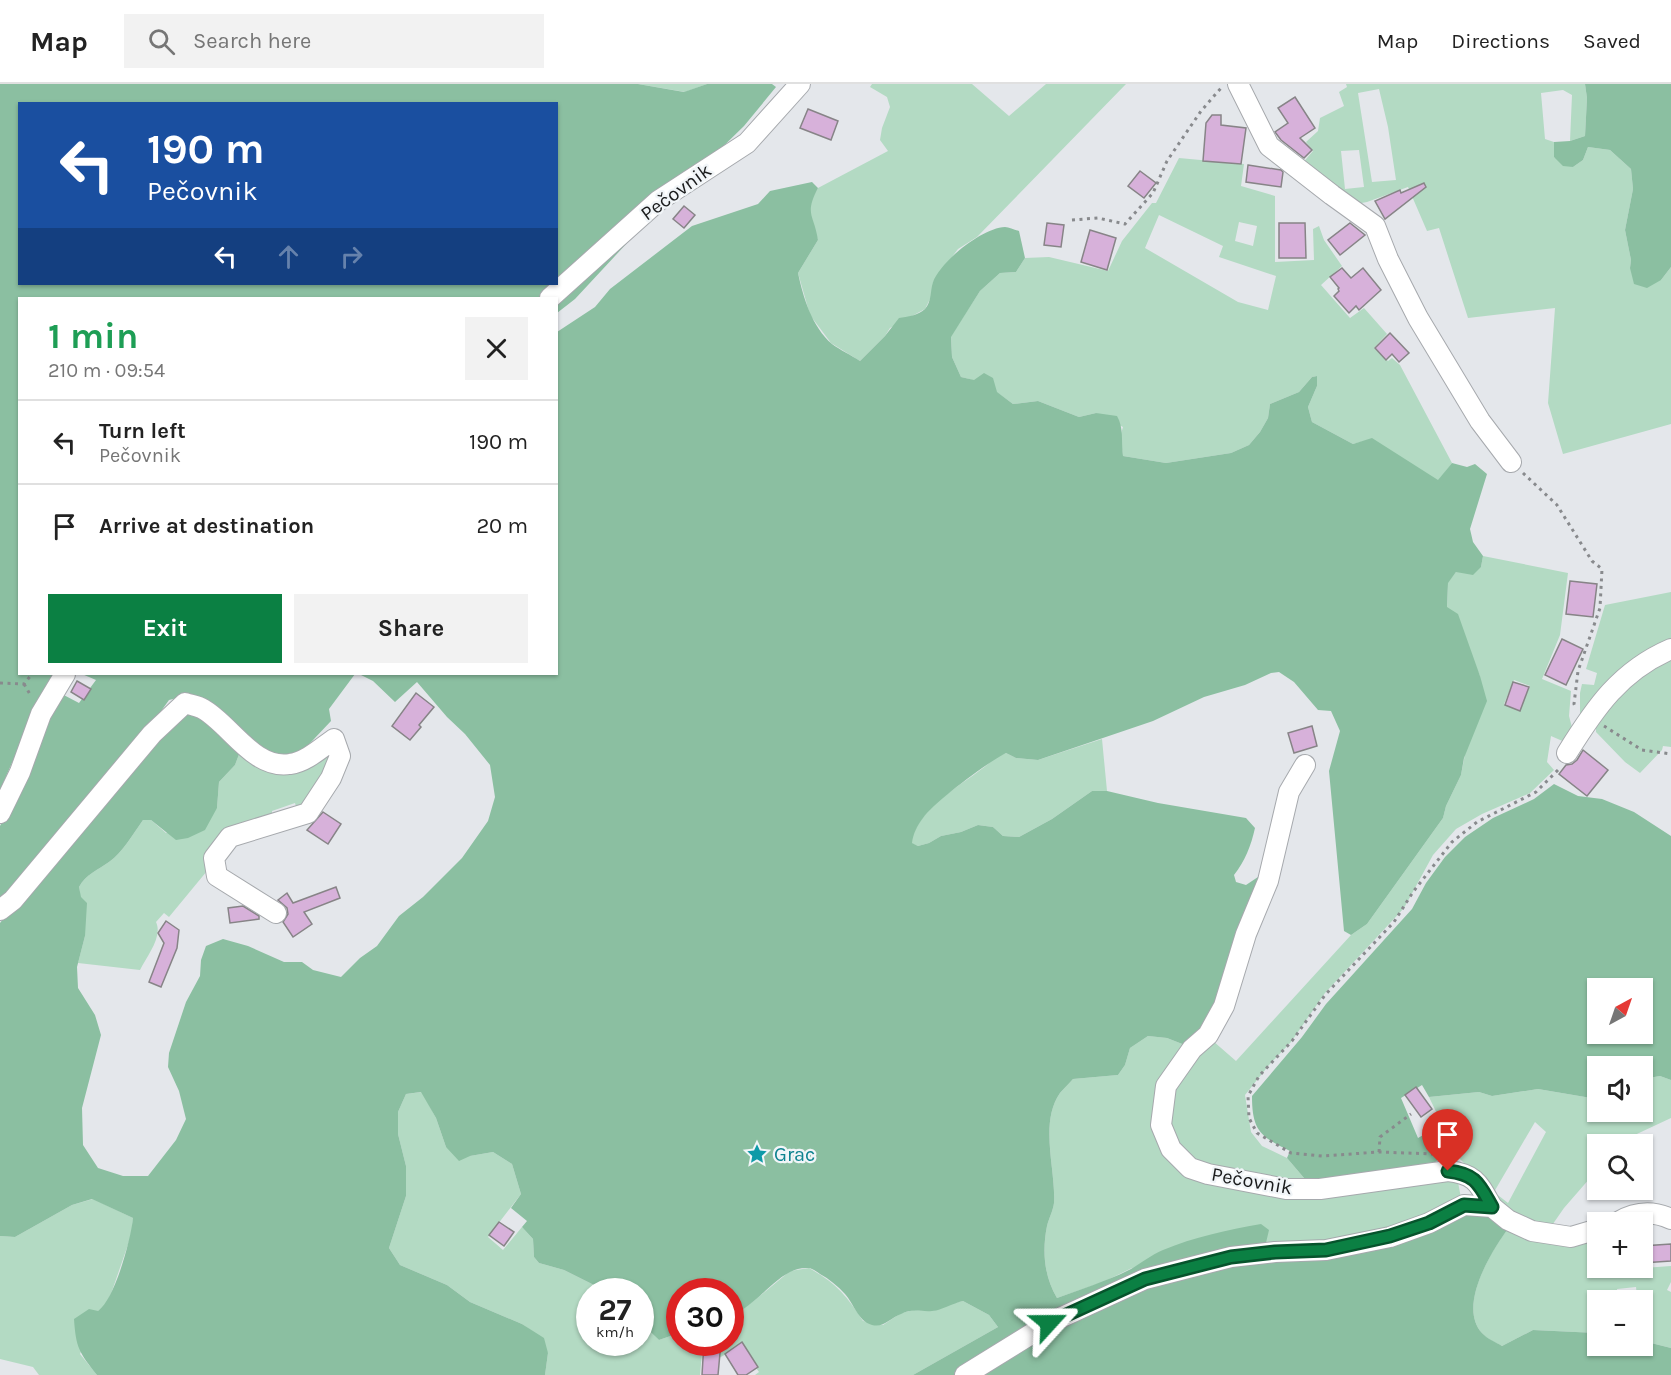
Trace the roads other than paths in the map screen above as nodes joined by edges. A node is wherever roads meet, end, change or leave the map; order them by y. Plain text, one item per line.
1 (800, 84) edge
2 (1238, 84) edge
3 (551, 297) edge
4 (1511, 462) road end
5 (1671, 649) edge
6 (64, 675) edge
7 (1568, 753) road end
8 (1305, 765) dead end
9 (0, 813) edge
10 (0, 910) edge
11 (276, 913) dead end
12 (1492, 1207) junction
13 (1653, 1214) edge
14 (1671, 1218) edge
15 (1587, 1232) edge
16 (965, 1375) edge

1 - 3 street, Pečovnik
2 - 4 street
5 - 7 street
6 - 9 street
8 - 12 street, Pečovnik
10 - 11 street
12 - 15 street, Pečovnik
12 - 16 street
13 - 14 street

